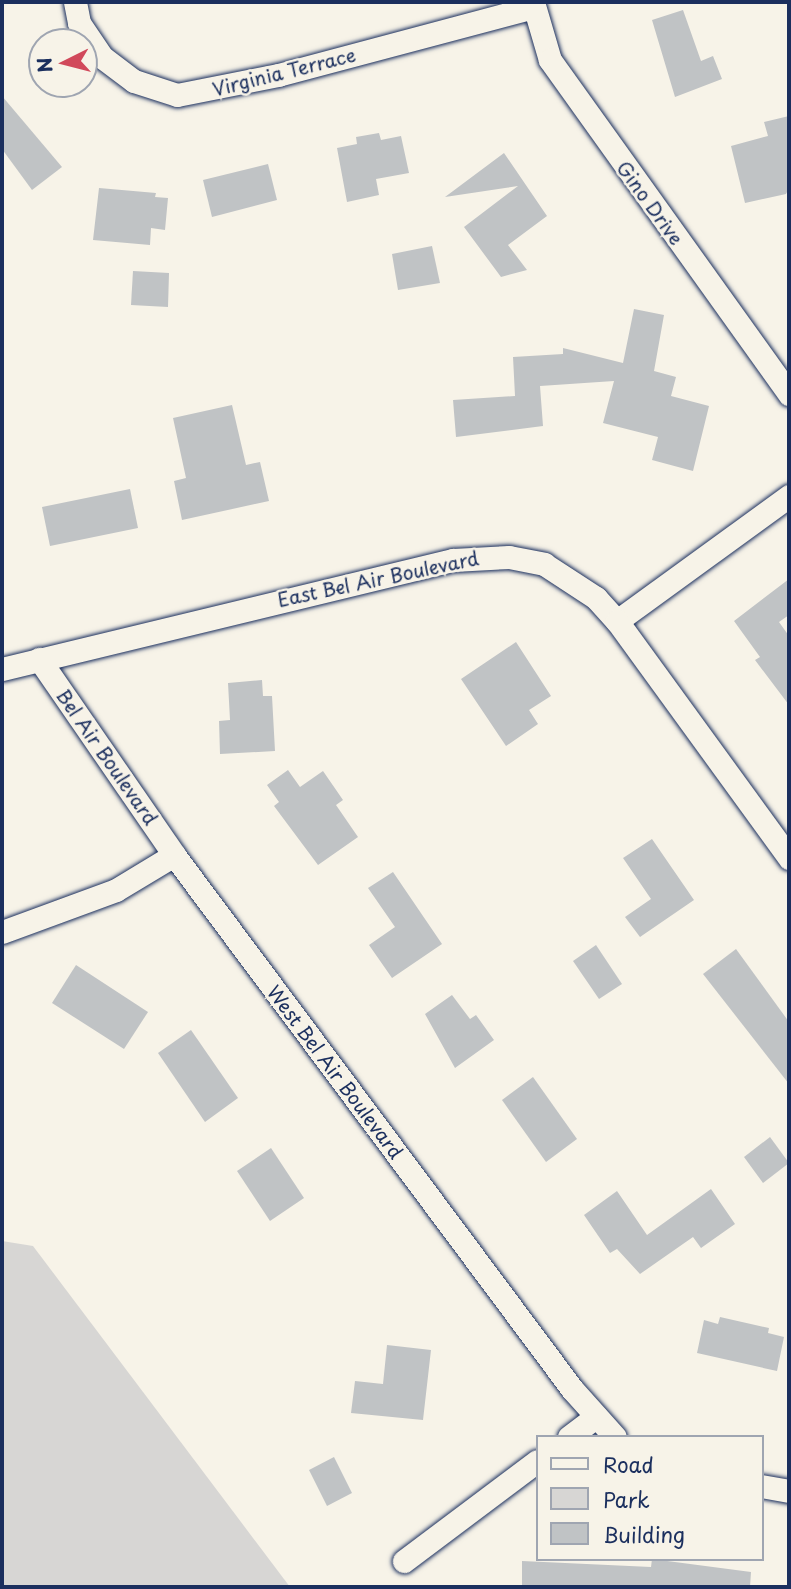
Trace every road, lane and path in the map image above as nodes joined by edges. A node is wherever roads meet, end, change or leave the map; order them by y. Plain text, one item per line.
1 (75, 2) edge
2 (533, 4) edge
3 (789, 394) edge
4 (789, 496) edge
5 (617, 621) junction
6 (39, 659) junction
7 (2, 669) edge
8 (174, 855) junction
9 (789, 858) edge
10 (2, 932) edge
11 (596, 1417) junction
12 (572, 1435) edge
13 (613, 1435) edge
14 (536, 1462) edge
15 (763, 1486) edge
16 (789, 1491) edge
17 (404, 1561) dead end

1 - 2 street, Virginia Terrace
2 - 3 street, Gino Drive
4 - 5 street
5 - 6 street, East Bel Air Boulevard
5 - 9 street, East Bel Air Boulevard
6 - 7 street, East Bel Air Boulevard
6 - 8 street, Bel Air Boulevard
8 - 10 street
8 - 11 street, West Bel Air Boulevard
11 - 12 street
11 - 13 street, West Bel Air Boulevard
14 - 17 street
15 - 16 street

